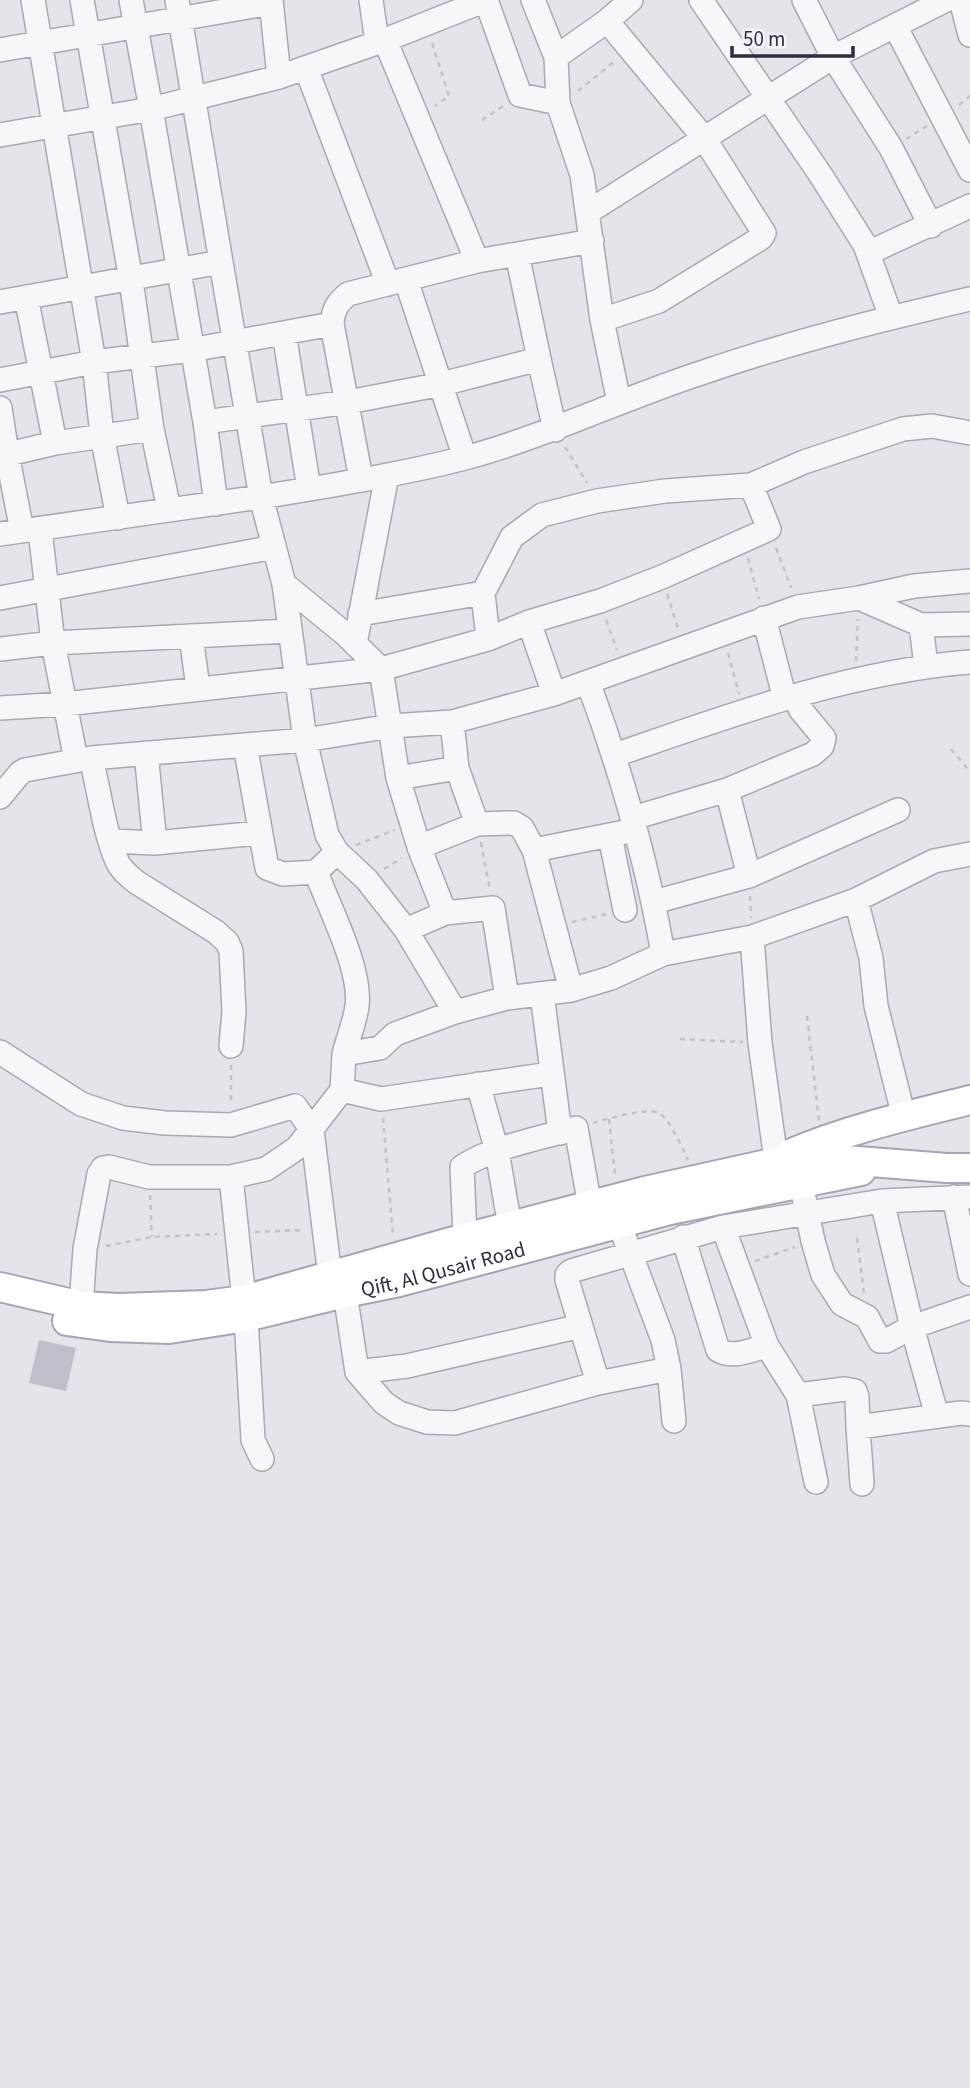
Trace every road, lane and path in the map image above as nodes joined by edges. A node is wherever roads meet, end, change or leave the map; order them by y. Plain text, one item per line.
1 (33, 0) edge
2 (82, 0) edge
3 (131, 0) edge
4 (371, 0) edge
5 (486, 0) edge
6 (533, 0) edge
7 (631, 0) edge
8 (701, 0) edge
9 (804, 0) edge
10 (946, 0) edge
11 (961, 0) edge
12 (271, 1) edge
13 (179, 10) edge
14 (607, 21) junction
15 (426, 24) junction
16 (136, 26) junction
17 (895, 26) junction
18 (89, 34) junction
19 (970, 35) edge
20 (381, 41) junction
21 (40, 43) junction
22 (629, 49) junction
23 (0, 50) edge
24 (556, 57) junction
25 (833, 57) junction
26 (306, 68) junction
27 (279, 76) junction
28 (520, 95) junction
29 (449, 96) dead end
30 (767, 97) junction
31 (196, 99) junction
32 (558, 103) junction
33 (151, 110) junction
34 (943, 117) junction
35 (102, 119) junction
36 (482, 120) dead end
37 (54, 127) junction
38 (0, 135) edge
39 (704, 138) junction
40 (891, 148) junction
41 (970, 170) edge
42 (970, 206) edge
43 (588, 212) junction
44 (930, 226) junction
45 (592, 241) junction
46 (868, 253) junction
47 (517, 254) junction
48 (477, 261) junction
49 (221, 262) junction
50 (178, 271) junction
51 (131, 280) junction
52 (397, 282) junction
53 (81, 287) junction
54 (26, 297) junction
55 (970, 299) edge
56 (0, 302) edge
57 (891, 317) junction
58 (602, 320) junction
59 (332, 324) junction
60 (284, 333) junction
61 (236, 342) junction
62 (191, 350) junction
63 (140, 356) junction
64 (539, 359) junction
65 (94, 362) junction
66 (40, 372) junction
67 (0, 380) edge
68 (442, 384) junction
69 (348, 402) junction
70 (619, 402) junction
71 (0, 408) edge
72 (296, 408) junction
73 (247, 415) junction
74 (205, 422) junction
75 (152, 429) junction
76 (555, 430) junction
77 (970, 433) edge
78 (102, 435) junction
79 (55, 443) junction
80 (3, 455) edge
81 (465, 458) junction
82 (387, 475) junction
83 (361, 479) junction
84 (751, 485) junction
85 (309, 489) junction
86 (261, 497) junction
87 (597, 501) junction
88 (215, 504) junction
89 (169, 509) junction
90 (118, 519) junction
91 (769, 529) junction
92 (21, 532) edge
93 (744, 541) junction
94 (274, 547) junction
95 (662, 577) junction
96 (970, 581) edge
97 (284, 584) junction
98 (47, 589) junction
99 (483, 593) junction
100 (0, 598) edge
101 (859, 598) junction
102 (600, 601) junction
103 (798, 607) junction
104 (360, 614) junction
105 (764, 618) junction
106 (529, 622) junction
107 (970, 624) edge
108 (921, 625) junction
109 (289, 631) junction
110 (723, 633) junction
111 (191, 636) junction
112 (488, 639) junction
113 (53, 643) junction
114 (355, 644) junction
115 (684, 648) junction
116 (0, 649) edge
117 (970, 662) edge
118 (926, 666) junction
119 (382, 669) junction
120 (623, 670) junction
121 (298, 677) junction
122 (856, 680) junction
123 (588, 682) junction
124 (198, 688) junction
125 (554, 694) junction
126 (791, 697) junction
127 (65, 704) junction
128 (0, 708) edge
129 (743, 711) junction
130 (452, 722) junction
131 (391, 726) junction
132 (305, 740) junction
133 (245, 745) junction
134 (951, 749) dead end
135 (146, 753) junction
136 (615, 755) junction
137 (83, 759) junction
138 (457, 768) junction
139 (970, 772) edge
140 (398, 778) junction
141 (727, 790) junction
142 (0, 797) edge
143 (898, 810) dead end
144 (412, 824) junction
145 (477, 824) junction
146 (634, 824) junction
147 (260, 833) junction
148 (610, 836) junction
149 (111, 841) junction
150 (155, 843) junction
151 (419, 847) junction
152 (534, 850) junction
153 (337, 852) junction
154 (970, 854) edge
155 (316, 872) junction
156 (749, 876) junction
157 (366, 880) junction
158 (856, 900) junction
159 (654, 902) junction
160 (493, 908) junction
161 (625, 910) joint
162 (445, 913) junction
163 (555, 926) junction
164 (406, 930) junction
165 (752, 937) junction
166 (663, 954) junction
167 (571, 990) junction
168 (542, 994) junction
169 (506, 999) junction
170 (455, 1012) junction
171 (807, 1016) dead end
172 (680, 1039) dead end
173 (760, 1043) junction
174 (231, 1046) joint
175 (0, 1052) edge
176 (344, 1054) junction
177 (550, 1074) junction
178 (478, 1084) junction
179 (342, 1090) junction
180 (382, 1099) junction
181 (970, 1100) edge
182 (904, 1116) junction
183 (231, 1125) junction
184 (312, 1130) junction
185 (560, 1133) junction
186 (822, 1141) junction
187 (497, 1151) junction
188 (771, 1162) junction
189 (884, 1164) junction
190 (970, 1167) edge
191 (149, 1177) junction
192 (231, 1177) junction
193 (696, 1179) junction
194 (801, 1182) junction
195 (962, 1197) edge
196 (882, 1201) junction
197 (609, 1209) junction
198 (807, 1212) junction
199 (510, 1227) junction
200 (723, 1227) junction
201 (324, 1229) junction
202 (236, 1233) junction
203 (152, 1237) junction
204 (682, 1237) junction
205 (465, 1238) junction
206 (857, 1238) dead end
207 (813, 1241) junction
208 (85, 1249) junction
209 (630, 1253) junction
210 (395, 1257) junction
211 (739, 1267) junction
212 (970, 1274) edge
213 (337, 1284) junction
214 (0, 1287) edge
215 (80, 1306) junction
216 (0, 1307) edge
217 (970, 1307) edge
218 (245, 1308) junction
219 (867, 1317) junction
220 (581, 1326) junction
221 (912, 1327) junction
222 (766, 1346) junction
223 (669, 1369) junction
224 (357, 1372) junction
225 (598, 1383) junction
226 (797, 1395) junction
227 (970, 1414) edge
228 (937, 1416) junction
229 (674, 1421) dead end
230 (858, 1427) junction
231 (262, 1459) dead end
232 (816, 1482) dead end
233 (862, 1484) dead end

1 - 21 street
2 - 18 street
3 - 16 street
4 - 20 street
5 - 15 street
5 - 28 street
6 - 24 street
7 - 14 street
8 - 30 street
9 - 25 street
10 - 17 street
11 - 19 street
12 - 13 street
12 - 27 street
13 - 16 street
13 - 31 street
14 - 22 street
14 - 24 street
15 - 20 street
15 - 29 path
16 - 18 street
16 - 33 street
17 - 25 street
17 - 34 street
18 - 21 street
18 - 35 street
20 - 26 street
20 - 48 street
21 - 23 street
21 - 37 street
22 - 32 path
22 - 39 street
24 - 32 street
25 - 30 street
25 - 40 street
26 - 27 street
26 - 52 street
27 - 31 street
28 - 32 street
28 - 36 path
30 - 39 street
30 - 46 street
31 - 33 street
31 - 49 street
32 - 43 street
33 - 35 street
33 - 50 street
34 - 40 path
34 - 41 street
35 - 37 street
35 - 51 street
37 - 38 street
37 - 53 street
39 - 43 street
39 - 58 street
40 - 44 street
42 - 44 street
43 - 45 street
44 - 46 street
45 - 47 street
45 - 58 street
46 - 57 street
47 - 48 street
47 - 64 street
48 - 52 street
49 - 50 street
49 - 61 street
50 - 51 street
50 - 62 street
51 - 53 street
51 - 63 street
52 - 59 street
52 - 68 street
53 - 54 street
53 - 65 street
54 - 56 street
54 - 66 street
55 - 57 street
57 - 70 street
58 - 70 street
59 - 60 street
59 - 69 street
60 - 61 street
60 - 72 street
61 - 62 street
61 - 73 street
62 - 63 street
62 - 74 street
63 - 65 street
63 - 75 street
64 - 68 street
64 - 76 street
65 - 66 street
65 - 78 street
66 - 67 street
66 - 79 street
68 - 69 street
68 - 81 street
69 - 72 street
69 - 83 street
70 - 76 street
71 - 80 street
72 - 73 street
72 - 85 street
73 - 74 street
73 - 86 street
74 - 88 street
75 - 78 street
75 - 89 street
76 - 81 street
76 - 87 path
77 - 84 street
78 - 79 street
78 - 90 street
79 - 80 street
80 - 92 street
81 - 82 street
82 - 83 street
82 - 104 street
83 - 85 street
84 - 87 street
84 - 91 street
85 - 86 street
86 - 88 street
86 - 94 street
87 - 99 street
88 - 89 street
89 - 90 street
90 - 92 street
91 - 93 street
91 - 103 path
92 - 98 street
93 - 95 street
93 - 105 path
94 - 97 street
94 - 98 street
95 - 102 street
95 - 115 path
96 - 101 street
97 - 109 street
97 - 114 street
98 - 100 street
98 - 113 street
99 - 104 street
99 - 112 street
101 - 103 street
101 - 108 street
101 - 122 path
102 - 106 street
102 - 120 path
103 - 105 street
104 - 114 street
105 - 110 street
105 - 126 street
106 - 112 street
106 - 125 street
107 - 108 street
108 - 118 street
109 - 111 street
109 - 121 street
110 - 115 street
110 - 129 path
111 - 113 street
111 - 124 street
112 - 119 street
113 - 116 street
113 - 127 street
114 - 119 street
115 - 120 street
117 - 118 street
118 - 122 street
119 - 121 street
119 - 131 street
120 - 123 street
121 - 124 street
121 - 132 street
122 - 126 street
123 - 125 street
123 - 136 street
124 - 127 street
125 - 130 street
126 - 129 street
126 - 141 street
127 - 128 street
127 - 137 street
129 - 136 street
130 - 131 street
130 - 138 street
131 - 132 street
131 - 140 street
132 - 133 street
132 - 153 street
133 - 135 street
133 - 147 street
134 - 139 path
135 - 137 street
135 - 150 street
136 - 146 street
137 - 142 street
137 - 149 street
138 - 140 street
138 - 145 street
140 - 144 street
141 - 146 street
141 - 156 street
143 - 156 street
144 - 151 street
144 - 153 path
145 - 151 street
145 - 152 street
145 - 160 path
146 - 148 street
146 - 159 street
147 - 150 street
147 - 155 street
148 - 152 street
148 - 161 street
149 - 150 street
149 - 174 street
151 - 157 path
151 - 162 street
152 - 163 street
153 - 155 street
153 - 157 street
154 - 158 street
155 - 176 street
156 - 159 street
156 - 165 path
157 - 164 street
158 - 165 street
158 - 182 street
159 - 166 street
160 - 162 street
160 - 169 street
161 - 163 path
162 - 164 street
163 - 167 street
164 - 170 street
165 - 166 street
165 - 173 street
166 - 167 street
167 - 168 street
168 - 169 street
168 - 177 street
169 - 170 street
170 - 176 street
171 - 186 path
172 - 173 path
173 - 188 street
174 - 183 path
175 - 183 street
176 - 179 street
177 - 178 street
177 - 185 street
178 - 180 street
178 - 187 street
179 - 180 street
179 - 184 street
180 - 210 path
181 - 182 main road, Qift, Al Qusair Road
182 - 186 main road, Qift, Al Qusair Road
183 - 184 street
184 - 192 street
184 - 201 street
185 - 187 street
185 - 197 street
186 - 188 main road, Qift, Al Qusair Road
187 - 199 street
187 - 205 street
188 - 189 main road, Qift, Al Qusair Road
188 - 193 main road, Qift, Al Qusair Road
189 - 190 main road, Qift, Al Qusair Road
189 - 194 main road, Qift, Al Qusair Road
191 - 192 street
191 - 203 path
191 - 208 street
192 - 202 street
193 - 197 main road, Qift, Al Qusair Road
193 - 197 path
194 - 197 main road, Qift, Al Qusair Road
194 - 198 street
195 - 196 street
195 - 212 street
196 - 198 street
196 - 221 street
197 - 199 main road, Qift, Al Qusair Road
197 - 209 street
197 - 213 main road, Qift, Al Qusair Road
198 - 200 street
198 - 207 street
199 - 205 main road, Qift, Al Qusair Road
200 - 204 street
200 - 211 street
201 - 202 path
201 - 213 street
202 - 203 path
202 - 218 street
203 - 208 path
204 - 209 street
204 - 222 street
205 - 210 main road, Qift, Al Qusair Road
206 - 219 path
207 - 211 path
207 - 219 street
208 - 215 street
209 - 220 street
209 - 223 street
210 - 213 main road, Qift, Al Qusair Road
211 - 222 street
213 - 218 main road, Qift, Al Qusair Road
213 - 224 street
214 - 215 main road, Qift, Al Qusair Road
215 - 218 main road, Qift, Al Qusair Road
216 - 218 main road, Qift, Al Qusair Road
217 - 221 street
218 - 231 street
219 - 221 street
220 - 224 street
220 - 225 street
221 - 228 street
222 - 226 street
223 - 225 street
223 - 229 street
224 - 225 street
226 - 230 street
226 - 232 street
227 - 228 street
228 - 230 street
230 - 233 street

